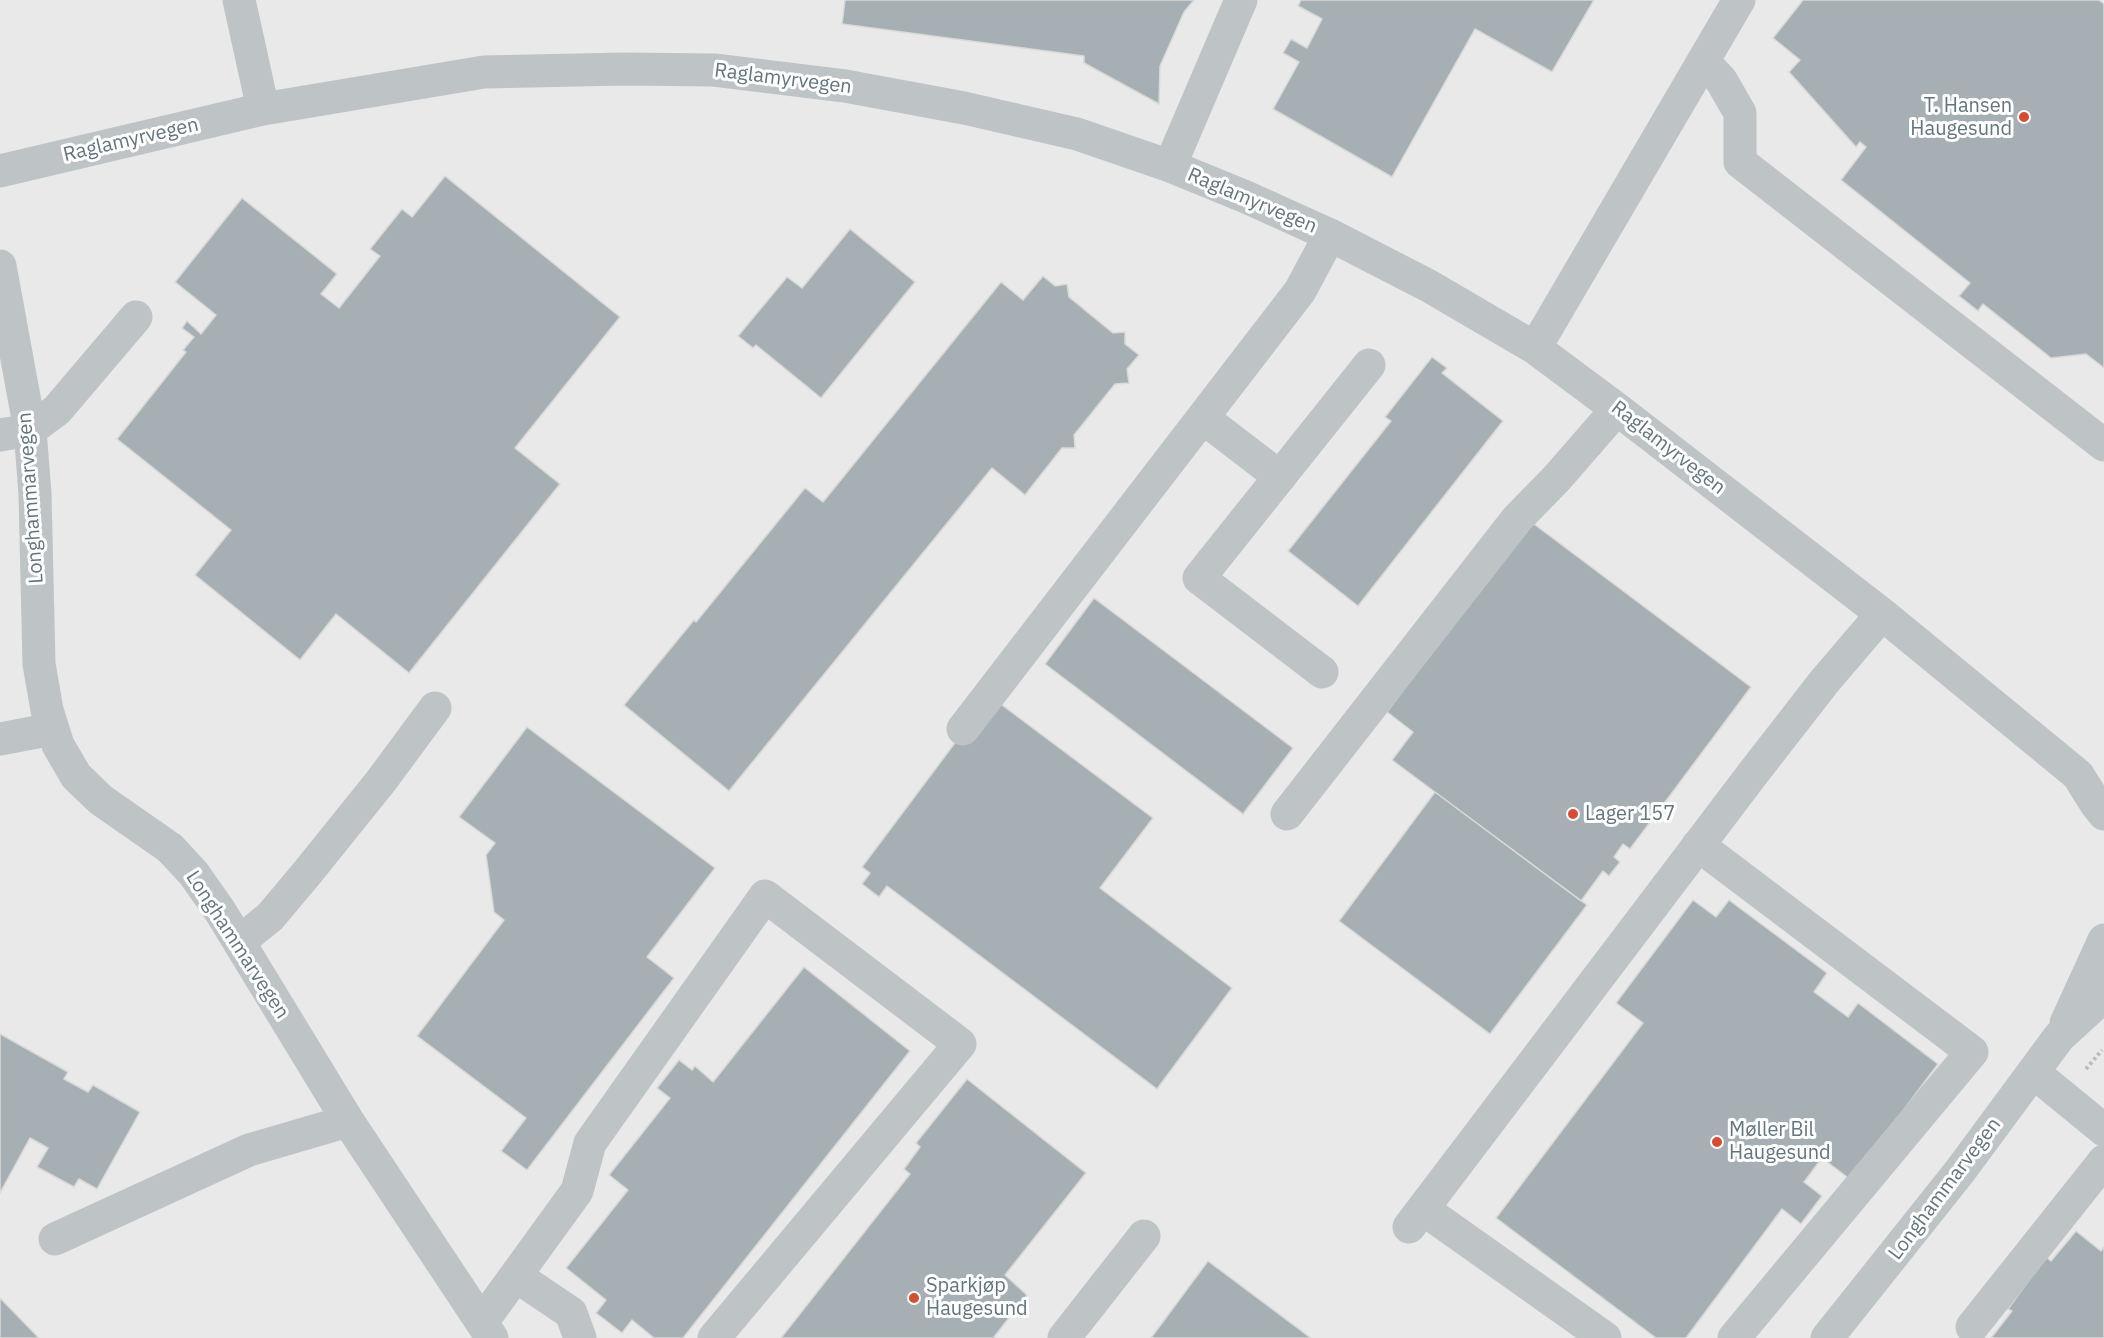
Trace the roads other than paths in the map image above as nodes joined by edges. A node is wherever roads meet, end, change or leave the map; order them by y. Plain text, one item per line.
1 (240, 0) edge
2 (1241, 0) edge
3 (1739, 0) edge
4 (1703, 61) junction
5 (262, 109) junction
6 (1170, 166) junction
7 (0, 171) edge
8 (1330, 235) junction
9 (0, 266) edge
10 (136, 317) dead end
11 (1535, 348) junction
12 (1369, 365) dead end
13 (1617, 409) junction
14 (1203, 418) junction
15 (15, 433) edge
16 (2104, 445) edge
17 (1280, 477) junction
18 (1882, 614) junction
19 (1322, 672) dead end
20 (435, 708) dead end
21 (53, 729) junction
22 (963, 729) dead end
23 (0, 739) edge
24 (2091, 778) edge
25 (1287, 814) dead end
26 (2104, 814) edge
27 (1698, 845) junction
28 (2104, 940) edge
29 (239, 942) junction
30 (2104, 996) edge
31 (2060, 1037) junction
32 (2032, 1072) junction
33 (348, 1121) junction
34 (2104, 1130) edge
35 (2104, 1161) edge
36 (1144, 1236) dead end
37 (55, 1239) dead end
38 (516, 1276) junction
39 (1972, 1327) dead end
40 (487, 1330) edge
41 (580, 1338) edge
42 (714, 1338) edge
43 (1064, 1338) edge
44 (1605, 1338) edge
45 (1734, 1338) edge
46 (1827, 1338) edge

1 - 5 street
2 - 6 street
3 - 4 street
4 - 11 street
4 - 16 street
5 - 6 street, Raglamyrvegen
5 - 7 street, Raglamyrvegen
6 - 8 street, Raglamyrvegen
8 - 11 street, Raglamyrvegen
8 - 14 street
9 - 15 street, Longhammarvegen
10 - 15 street
11 - 13 street, Raglamyrvegen
12 - 17 street
13 - 18 street, Raglamyrvegen
13 - 25 street
14 - 17 street
14 - 22 street
15 - 21 street, Longhammarvegen
17 - 19 street
18 - 24 street, Raglamyrvegen
18 - 27 street
20 - 29 street
21 - 23 street
21 - 29 street, Longhammarvegen
24 - 26 street, Raglamyrvegen
27 - 44 street
27 - 45 street
28 - 31 street, Longhammarvegen
29 - 33 street, Longhammarvegen
30 - 31 street, Longhammarvegen
31 - 32 street, Longhammarvegen
32 - 34 street
32 - 46 street, Longhammarvegen
33 - 37 street
33 - 40 street, Longhammarvegen
35 - 39 street
36 - 43 street
38 - 40 street
38 - 41 street
38 - 42 street

